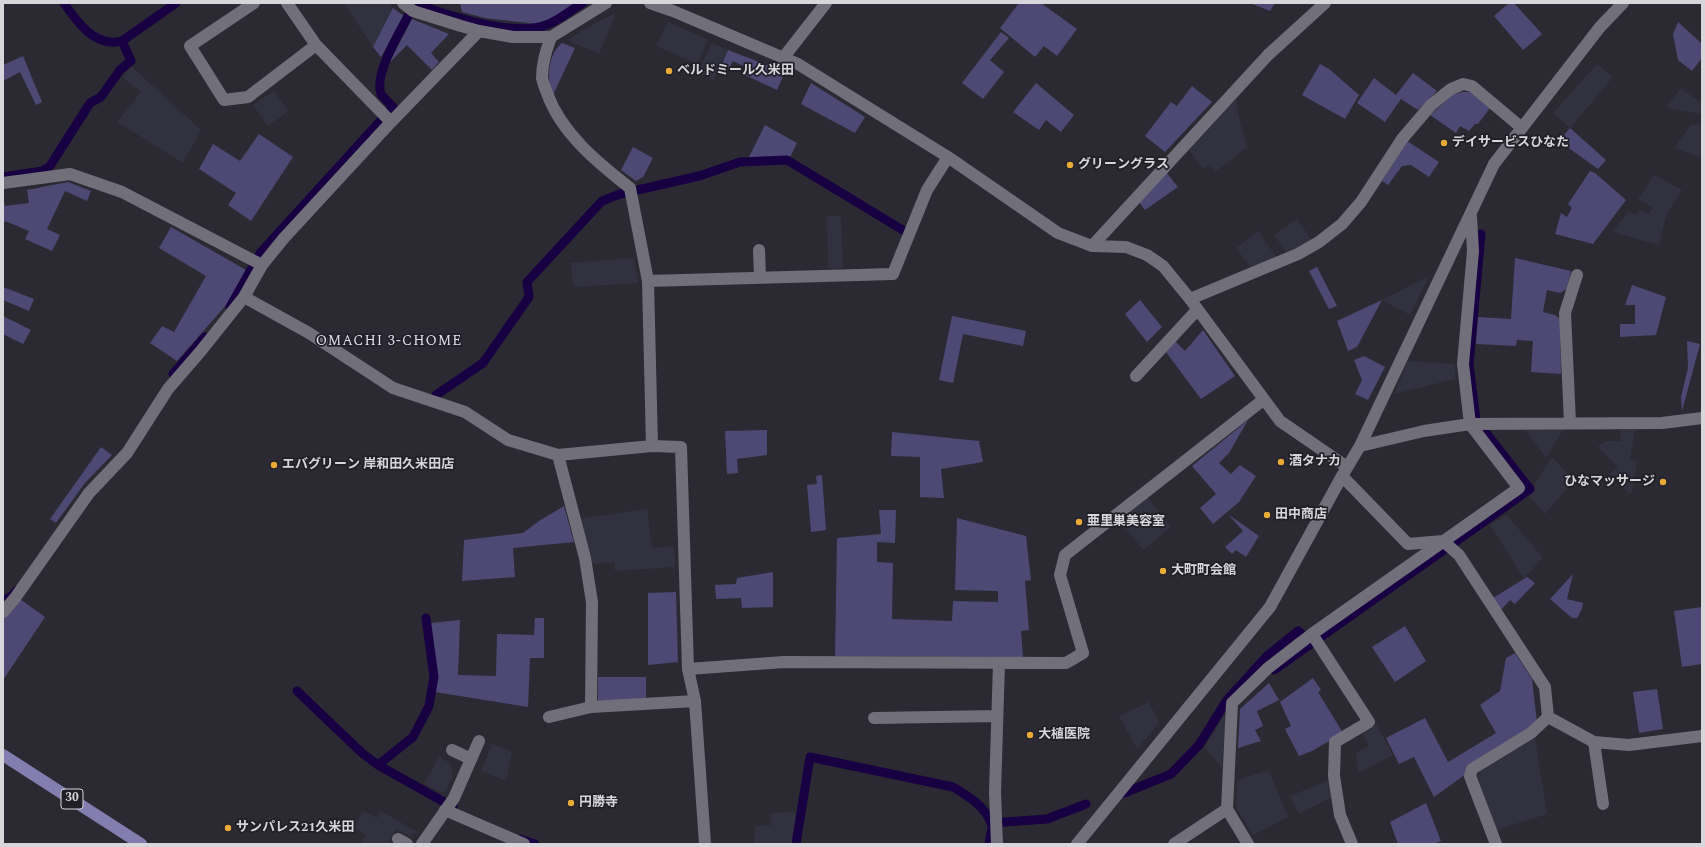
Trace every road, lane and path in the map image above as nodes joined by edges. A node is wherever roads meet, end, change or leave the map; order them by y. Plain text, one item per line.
1 (254, 3) edge
2 (287, 3) edge
3 (403, 3) edge
4 (606, 3) edge
5 (650, 3) edge
6 (826, 3) edge
7 (1325, 3) edge
8 (1623, 3) edge
9 (479, 31) junction
10 (551, 37) junction
11 (316, 45) junction
12 (783, 58) junction
13 (391, 122) junction
14 (1522, 128) junction
15 (948, 157) junction
16 (3, 183) edge
17 (1471, 214) junction
18 (1092, 246) junction
19 (759, 250) dead end
20 (262, 265) junction
21 (1577, 275) dead end
22 (760, 278) junction
23 (648, 281) junction
24 (244, 297) junction
25 (1190, 299) junction
26 (1197, 310) junction
27 (1136, 376) dead end
28 (1263, 400) junction
29 (1702, 418) edge
30 (1570, 423) junction
31 (1475, 424) junction
32 (652, 446) junction
33 (1360, 446) junction
34 (558, 455) junction
35 (1344, 471) junction
36 (1443, 541) junction
37 (3, 612) edge
38 (1315, 639) junction
39 (999, 663) junction
40 (688, 669) junction
41 (694, 701) junction
42 (592, 707) junction
43 (997, 716) junction
44 (1548, 716) junction
45 (549, 717) dead end
46 (874, 718) dead end
47 (1702, 736) edge
48 (479, 741) dead end
49 (1594, 742) junction
50 (452, 750) dead end
51 (3, 755) edge
52 (471, 758) junction
53 (1603, 804) dead end
54 (1227, 809) junction
55 (445, 810) junction
56 (997, 839) edge
57 (141, 844) edge
58 (422, 844) edge
59 (524, 844) edge
60 (705, 844) edge
61 (1076, 844) edge
62 (1174, 844) edge
63 (1248, 844) edge
64 (1352, 844) edge
65 (1496, 844) edge

1 - 11 street
2 - 11 street
3 - 9 street
4 - 10 street
5 - 12 street
6 - 12 street
7 - 18 street
8 - 14 street
9 - 10 street
9 - 13 street
10 - 23 street
11 - 13 street
12 - 15 street
13 - 20 street
14 - 17 street
14 - 25 street
15 - 18 street
15 - 22 street
16 - 20 street
17 - 31 street
17 - 33 street
18 - 25 street
19 - 22 street
20 - 24 street
21 - 30 street
22 - 23 street
23 - 32 street
24 - 34 street
24 - 37 street
25 - 26 street
26 - 27 street
26 - 28 street
28 - 35 street
28 - 39 street
29 - 30 street
30 - 31 street
31 - 33 street
31 - 36 street
32 - 34 street
32 - 40 street
33 - 35 street
34 - 42 street
35 - 36 street
35 - 61 street
36 - 38 street
36 - 44 street
38 - 54 street
38 - 64 street
39 - 40 street
39 - 43 street
40 - 41 street
41 - 42 street
41 - 60 street
42 - 45 street
43 - 46 street
43 - 56 street
44 - 49 street
44 - 65 street
47 - 49 street
48 - 52 street
49 - 53 street
50 - 52 street
51 - 57 main road, 30
52 - 55 street
54 - 62 street
54 - 63 street
55 - 58 street
55 - 59 street

